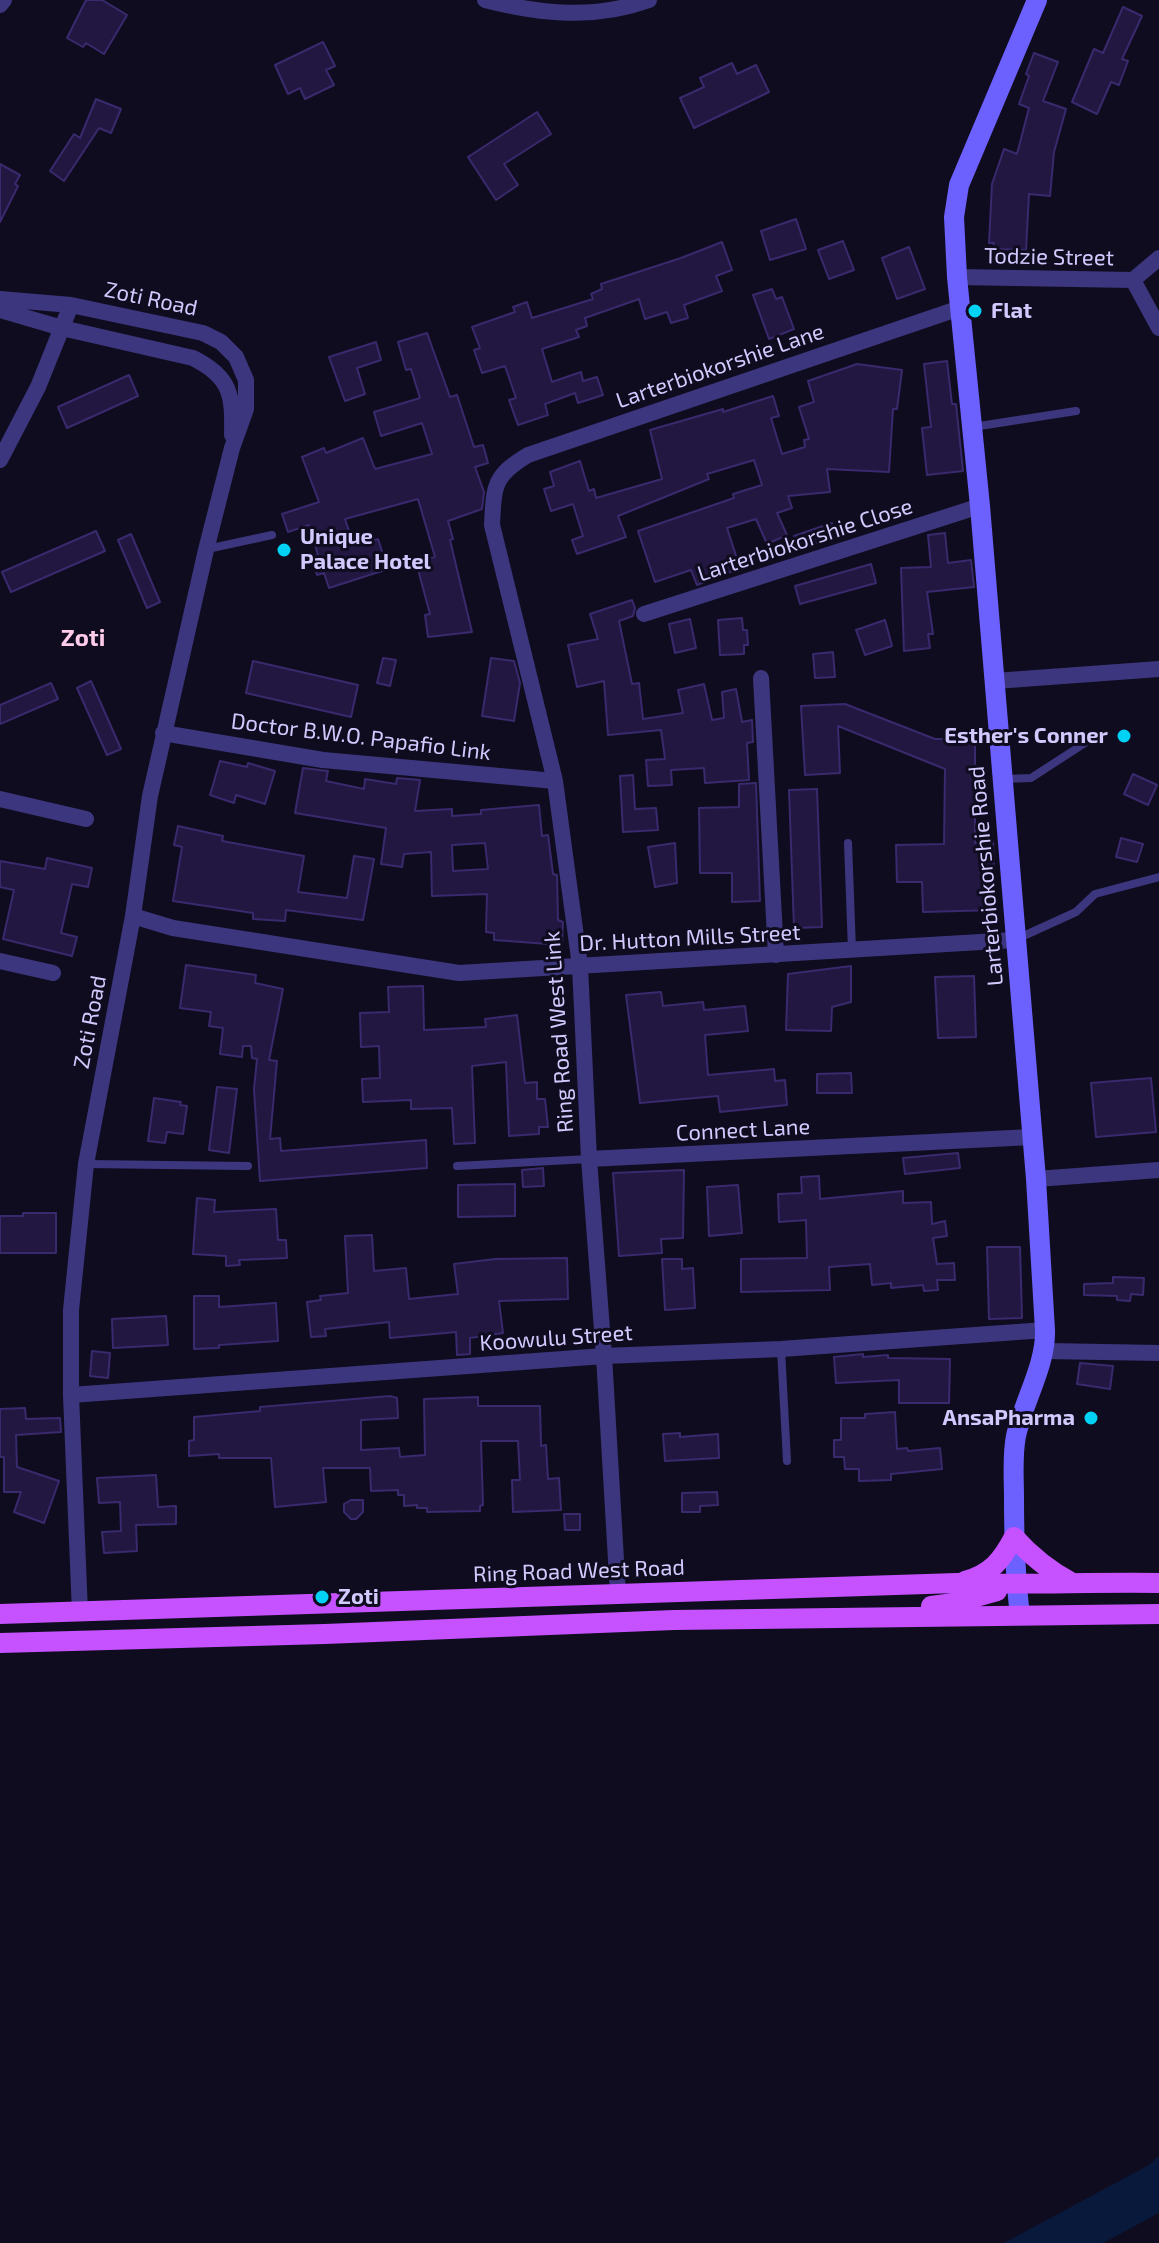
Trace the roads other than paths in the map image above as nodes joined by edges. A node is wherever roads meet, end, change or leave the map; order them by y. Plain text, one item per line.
1 (4, 0) edge
2 (485, 0) edge
3 (649, 0) edge
4 (1037, 0) edge
5 (0, 5) edge
6 (1159, 258) edge
7 (957, 277) junction
8 (1133, 280) junction
9 (0, 299) edge
10 (71, 305) junction
11 (960, 308) junction
12 (0, 310) edge
13 (62, 328) junction
14 (1159, 328) edge
15 (1076, 411) dead end
16 (973, 427) junction
17 (232, 448) junction
18 (0, 460) edge
19 (500, 476) joint
20 (980, 506) junction
21 (272, 535) dead end
22 (206, 550) junction
23 (644, 614) dead end
24 (1159, 669) edge
25 (761, 678) dead end
26 (995, 681) junction
27 (163, 733) junction
28 (1085, 743) dead end
29 (1002, 779) junction
30 (555, 781) junction
31 (0, 799) edge
32 (86, 819) dead end
33 (848, 843) dead end
34 (1159, 877) edge
35 (133, 916) junction
36 (1014, 940) junction
37 (852, 950) junction
38 (776, 955) junction
39 (0, 961) edge
40 (580, 966) junction
41 (53, 973) dead end
42 (1032, 1137) junction
43 (589, 1159) junction
44 (86, 1164) junction
45 (248, 1166) dead end
46 (457, 1166) dead end
47 (1159, 1170) edge
48 (1036, 1179) junction
49 (1045, 1340) junction
50 (781, 1349) junction
51 (1159, 1353) edge
52 (604, 1356) junction
53 (71, 1395) junction
54 (787, 1461) dead end
55 (1014, 1537) junction
56 (1071, 1582) junction
57 (957, 1583) junction
58 (1159, 1583) edge
59 (1016, 1585) junction
60 (618, 1594) junction
61 (80, 1613) junction
62 (0, 1614) edge
63 (1159, 1614) edge
64 (1020, 1615) junction
65 (841, 1618) junction
66 (0, 1643) edge

1 - 5 street
2 - 3 street
4 - 7 street, Larterbiokorshie Road
6 - 8 street
7 - 8 street, Todzie Street
7 - 11 street, Larterbiokorshie Road
8 - 14 street, Todzie Street
9 - 10 street, Zoti Road
10 - 13 street
10 - 17 street, Zoti Road
11 - 16 street, Larterbiokorshie Road
11 - 19 street, Larterbiokorshie Lane
12 - 13 street, Zoti Road
13 - 17 street, Zoti Road
13 - 18 street
15 - 16 lane
16 - 20 street, Larterbiokorshie Road
17 - 22 street, Zoti Road
19 - 30 street, Ring Road West Link
20 - 23 street, Larterbiokorshie Close
20 - 26 street, Larterbiokorshie Road
21 - 22 lane
22 - 27 street, Zoti Road
24 - 26 street
25 - 38 street
26 - 29 street, Larterbiokorshie Road
27 - 30 street, Doctor B.W.O. Papafio Link
27 - 35 street, Zoti Road
28 - 29 lane
29 - 36 street, Larterbiokorshie Road
30 - 40 street, Ring Road West Link
31 - 32 street
33 - 37 lane
34 - 36 lane
35 - 40 street, Dr. Hutton Mills Street
35 - 44 street, Zoti Road
36 - 37 street, Dr. Hutton Mills Street
36 - 42 street, Larterbiokorshie Road
37 - 38 street, Dr. Hutton Mills Street
38 - 40 street, Dr. Hutton Mills Street
39 - 41 street
40 - 43 street, Ring Road West Link
42 - 43 street, Connect Lane
42 - 48 street, Larterbiokorshie Road
43 - 46 lane, Connect Lane
43 - 52 street, Ring Road West Link
44 - 45 lane
44 - 53 street, Zoti Road
47 - 48 street
48 - 49 street, Larterbiokorshie Road
49 - 50 street, Koowulu Street
49 - 51 street, Koowulu Street
49 - 55 street, Larterbiokorshie Road
50 - 52 street, Koowulu Street
50 - 54 lane
52 - 53 street, Koowulu Street
52 - 60 street, Ring Road West Link
53 - 61 street, Zoti Road
55 - 56 main road
55 - 57 main road
55 - 59 street, Larterbiokorshie Road
56 - 58 main road, Ring Road West Road
56 - 59 main road, Ring Road West Road
57 - 59 main road, Ring Road West Road
57 - 60 main road, Ring Road West Road
59 - 64 street, Larterbiokorshie Road
59 - 65 main road
60 - 61 main road, Ring Road West Road
61 - 62 main road, Ring Road West Road
63 - 64 main road
64 - 65 main road
65 - 66 main road

